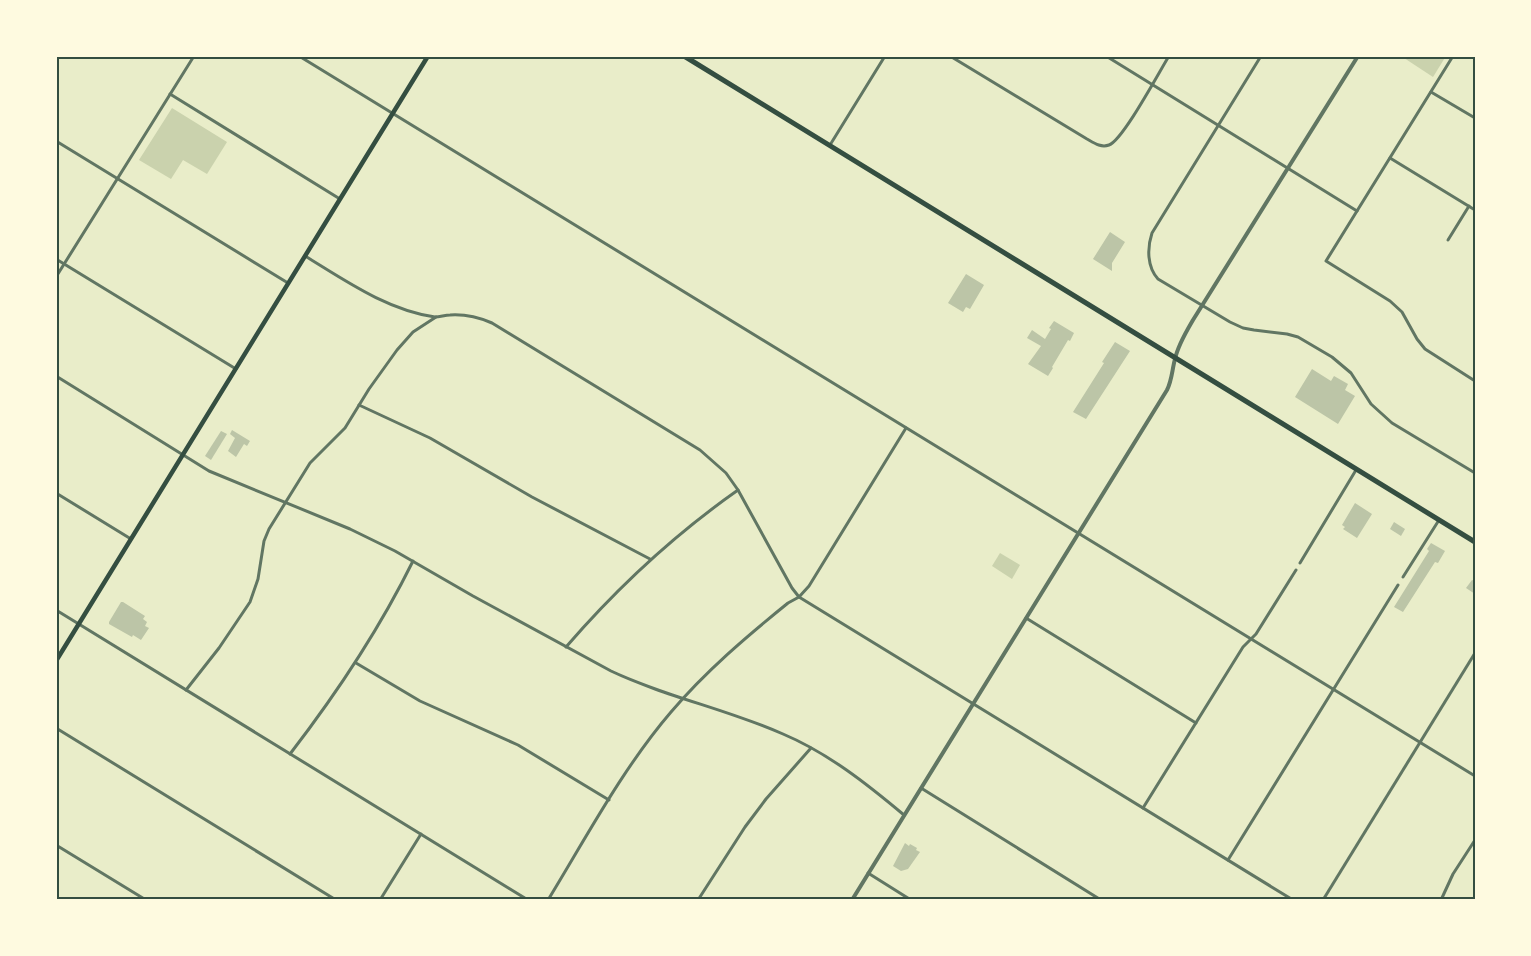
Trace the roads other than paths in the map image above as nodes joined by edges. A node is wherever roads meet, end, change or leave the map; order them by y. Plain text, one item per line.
1 (194, 56) edge
2 (299, 56) edge
3 (428, 56) edge
4 (684, 56) edge
5 (885, 56) edge
6 (950, 56) edge
7 (1106, 56) edge
8 (1169, 56) edge
9 (1261, 56) edge
10 (1358, 56) edge
11 (1452, 56) edge
12 (1152, 84) junction
13 (1431, 92) junction
14 (170, 94) junction
15 (393, 113) junction
16 (1475, 118) edge
17 (1218, 126) junction
18 (56, 141) edge
19 (829, 146) junction
20 (1390, 158) junction
21 (1288, 168) junction
22 (117, 179) junction
23 (340, 199) junction
24 (1469, 206) junction
25 (1475, 210) edge
26 (1357, 212) junction
27 (1448, 240) dead end
28 (305, 256) junction
29 (56, 259) edge
30 (64, 264) junction
31 (56, 277) edge
32 (288, 283) junction
33 (1202, 306) junction
34 (436, 317) junction
35 (1175, 359) junction
36 (236, 369) junction
37 (56, 376) edge
38 (1475, 381) edge
39 (359, 406) junction
40 (906, 428) junction
41 (184, 454) junction
42 (1356, 470) junction
43 (1475, 473) edge
44 (738, 490) junction
45 (56, 493) edge
46 (286, 503) junction
47 (1439, 520) junction
48 (1077, 533) junction
49 (131, 539) junction
50 (1475, 542) edge
51 (650, 559) junction
52 (413, 561) junction
53 (1300, 563) dead end
54 (1296, 570) dead end
55 (1403, 577) dead end
56 (1398, 585) dead end
57 (799, 597) junction
58 (56, 610) edge
59 (1026, 618) junction
60 (79, 624) junction
61 (1251, 638) junction
62 (566, 647) junction
63 (1475, 653) edge
64 (56, 661) edge
65 (356, 663) junction
66 (1334, 689) junction
67 (186, 690) junction
68 (682, 700) junction
69 (973, 703) junction
70 (1196, 723) junction
71 (56, 728) edge
72 (1420, 742) junction
73 (811, 748) junction
74 (289, 754) junction
75 (1475, 776) edge
76 (921, 788) junction
77 (609, 800) junction
78 (1144, 808) junction
79 (904, 815) junction
80 (421, 834) junction
81 (1475, 840) edge
82 (56, 845) edge
83 (1228, 860) junction
84 (868, 873) junction
85 (146, 900) edge
86 (336, 900) edge
87 (380, 900) edge
88 (528, 900) edge
89 (548, 900) edge
90 (698, 900) edge
91 (852, 900) edge
92 (911, 900) edge
93 (1102, 900) edge
94 (1293, 900) edge
95 (1323, 900) edge
96 (1441, 900) edge

1 - 14 street
2 - 15 street
3 - 15 main road
4 - 19 main road
5 - 19 street
6 - 12 street
7 - 12 street
8 - 12 street
9 - 17 street
10 - 21 street
11 - 13 street
12 - 17 street
13 - 16 street
13 - 20 street
14 - 22 street
14 - 23 street
15 - 23 main road
15 - 40 street
17 - 21 street
17 - 33 street
18 - 22 street
19 - 35 main road
20 - 24 street
20 - 26 street
21 - 26 street
21 - 33 street
22 - 30 street
22 - 32 street
23 - 28 main road
24 - 25 street
24 - 27 street
26 - 38 street
28 - 32 main road
28 - 34 street
29 - 30 street
30 - 31 street
30 - 36 street
32 - 36 main road
33 - 35 street
33 - 43 street
34 - 39 street
34 - 44 street
35 - 42 main road
35 - 48 street
36 - 41 main road
37 - 41 street
39 - 46 street
39 - 51 street
40 - 48 street
40 - 57 street
41 - 46 street
41 - 49 main road
42 - 47 main road
42 - 53 street
44 - 51 street
44 - 57 street
45 - 49 street
46 - 52 street
46 - 67 street
47 - 50 main road
47 - 55 street
48 - 59 street
48 - 61 street
49 - 60 main road
51 - 62 street
52 - 62 street
52 - 65 street
54 - 61 street
56 - 66 street
57 - 68 street
57 - 69 street
58 - 60 street
59 - 69 street
59 - 70 street
60 - 64 main road
60 - 67 street
61 - 66 street
61 - 70 street
62 - 68 street
63 - 72 street
65 - 74 street
65 - 77 street
66 - 72 street
66 - 83 street
67 - 74 street
68 - 73 street
68 - 77 street
69 - 76 street
69 - 78 street
70 - 78 street
71 - 86 street
72 - 75 street
72 - 95 street
73 - 79 street
73 - 90 street
74 - 80 street
76 - 79 street
76 - 93 street
77 - 89 street
78 - 83 street
79 - 84 street
80 - 87 street
80 - 88 street
81 - 96 street
82 - 85 street
83 - 94 street
84 - 91 street
84 - 92 street

